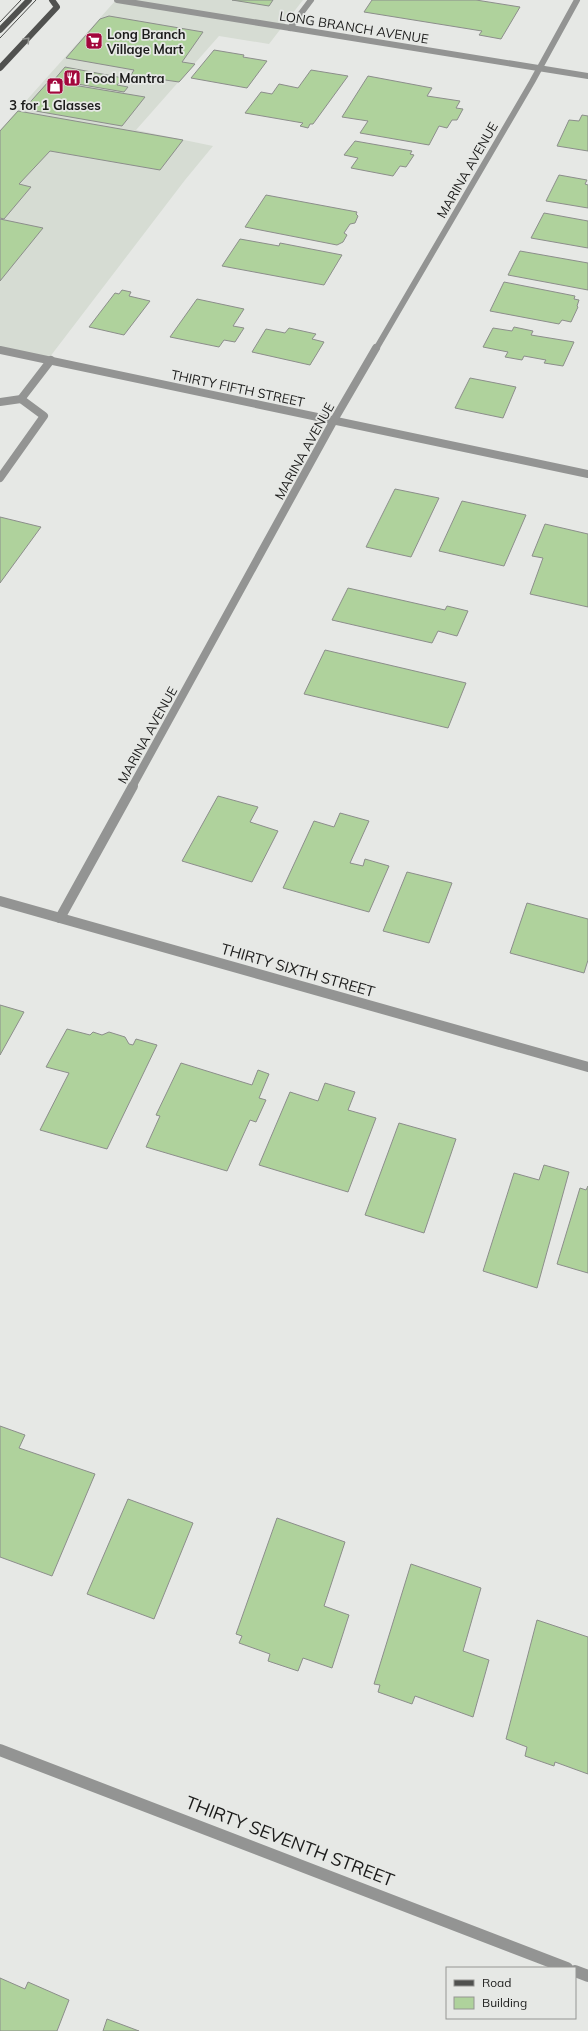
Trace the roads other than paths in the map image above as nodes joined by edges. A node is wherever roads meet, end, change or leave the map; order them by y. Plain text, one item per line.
1 (29, 0) edge
2 (52, 0) edge
3 (117, 0) edge
4 (311, 0) edge
5 (577, 0) edge
6 (290, 28) junction
7 (0, 30) edge
8 (0, 68) edge
9 (540, 68) junction
10 (588, 76) edge
11 (0, 350) edge
12 (51, 360) junction
13 (21, 399) junction
14 (0, 402) edge
15 (334, 420) junction
16 (588, 474) edge
17 (0, 478) edge
18 (0, 901) edge
19 (60, 918) junction
20 (588, 1067) edge
21 (0, 1750) edge
22 (564, 1967) edge
23 (576, 1971) edge
24 (588, 1976) edge

1 - 7 main road
8 -> 2 main road
3 - 6 street, LONG BRANCH AVENUE
4 - 6 street
5 - 9 street, MARINA AVENUE
6 - 9 street, LONG BRANCH AVENUE
9 - 10 street, LONG BRANCH AVENUE
9 - 15 street, MARINA AVENUE
11 - 12 street, THIRTY FIFTH STREET
12 - 13 street
12 - 15 street, THIRTY FIFTH STREET
13 - 14 street
13 - 17 street
15 - 16 street, THIRTY FIFTH STREET
15 - 19 street, MARINA AVENUE
18 - 19 street, THIRTY SIXTH STREET
19 - 20 street, THIRTY SIXTH STREET
21 - 22 street, THIRTY SEVENTH STREET
23 - 24 street

